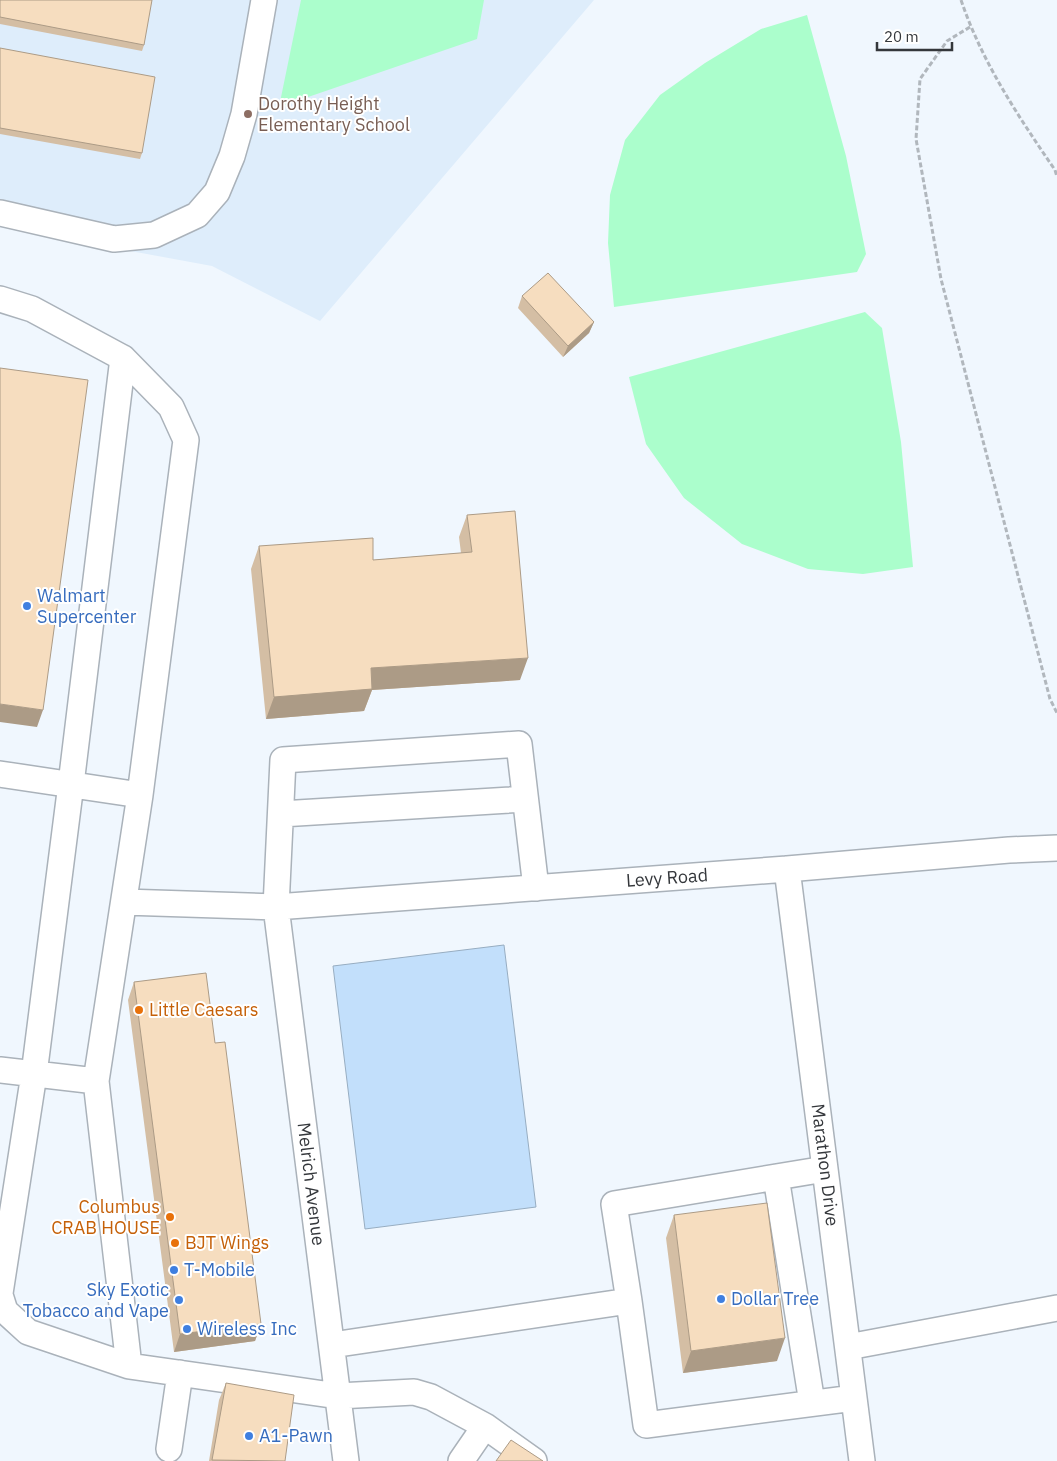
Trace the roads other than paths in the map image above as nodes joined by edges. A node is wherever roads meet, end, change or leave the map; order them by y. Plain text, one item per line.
1 (264, 0) edge
2 (0, 213) edge
3 (0, 299) edge
4 (123, 358) junction
5 (0, 774) edge
6 (71, 784) junction
7 (140, 795) junction
8 (525, 799) junction
9 (281, 814) junction
10 (1057, 848) edge
11 (787, 869) junction
12 (536, 888) junction
13 (124, 902) junction
14 (276, 907) junction
15 (0, 1070) edge
16 (34, 1074) junction
17 (96, 1081) junction
18 (825, 1169) junction
19 (776, 1177) junction
20 (0, 1294) edge
21 (629, 1301) junction
22 (1057, 1308) edge
23 (332, 1345) junction
24 (848, 1347) junction
25 (129, 1366) junction
26 (180, 1373) junction
27 (338, 1396) junction
28 (854, 1398) junction
29 (812, 1403) junction
30 (485, 1426) junction
31 (169, 1449) dead end
32 (346, 1461) edge
33 (461, 1461) edge
34 (534, 1461) edge
35 (862, 1461) edge

1 - 2 street
3 - 4 street
4 - 6 street
4 - 7 street
5 - 6 street
6 - 7 street
6 - 16 street
7 - 13 street
8 - 9 street
8 - 9 street, Melrich Avenue
8 - 12 street
9 - 14 street, Melrich Avenue
10 - 11 street, Levy Road
11 - 12 street, Levy Road
11 - 18 street, Marathon Drive
12 - 14 street, Levy Road
13 - 14 street, Levy Road
13 - 17 street
14 - 23 street, Melrich Avenue
15 - 16 street
16 - 17 street
16 - 20 street
17 - 25 street
18 - 19 street
18 - 24 street, Marathon Drive
19 - 21 street
19 - 29 street
20 - 25 street
21 - 23 street
21 - 29 street
22 - 24 street
23 - 27 street, Melrich Avenue
24 - 28 street, Marathon Drive
25 - 26 street
26 - 27 street
26 - 31 street
27 - 30 street
27 - 32 street, Melrich Avenue
28 - 29 street
28 - 35 street, Marathon Drive
30 - 33 street
30 - 34 street

